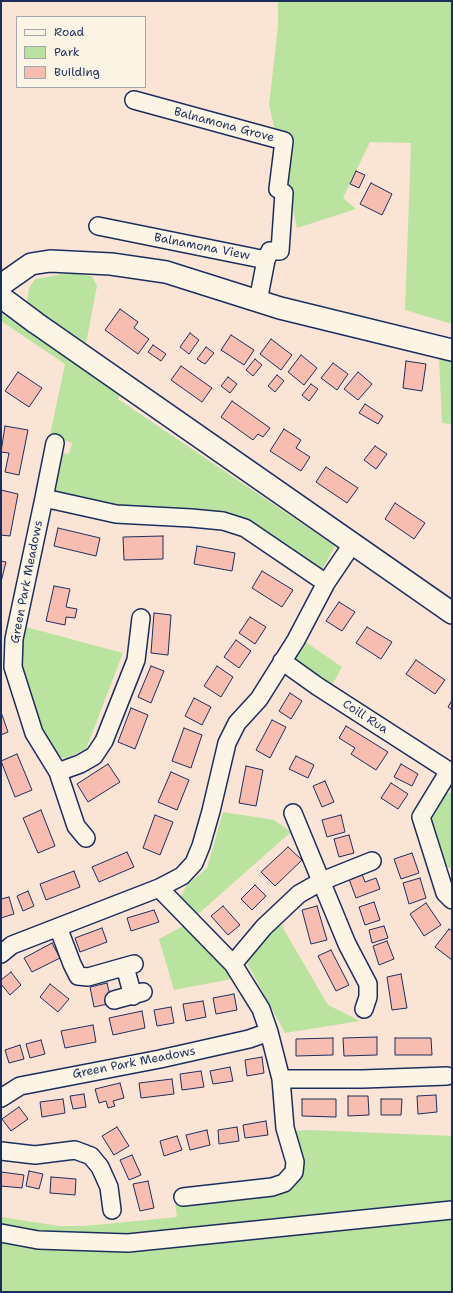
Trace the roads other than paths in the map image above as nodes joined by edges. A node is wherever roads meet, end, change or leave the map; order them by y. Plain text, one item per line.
1 (134, 100) dead end
2 (98, 226) dead end
3 (266, 260) junction
4 (1, 285) edge
5 (1, 297) edge
6 (258, 301) junction
7 (452, 350) edge
8 (55, 443) dead end
9 (44, 498) junction
10 (353, 544) junction
11 (326, 583) junction
12 (452, 613) edge
13 (141, 618) dead end
14 (282, 661) junction
15 (58, 772) junction
16 (450, 772) edge
17 (293, 813) dead end
18 (86, 838) dead end
19 (372, 861) dead end
20 (322, 882) junction
21 (447, 882) edge
22 (159, 888) junction
23 (452, 900) edge
24 (58, 927) junction
25 (1, 954) edge
26 (233, 964) junction
27 (114, 1000) dead end
28 (364, 1009) dead end
29 (269, 1032) junction
30 (447, 1076) dead end
31 (281, 1079) junction
32 (1, 1098) edge
33 (1, 1150) edge
34 (183, 1197) dead end
35 (112, 1210) dead end
36 (452, 1210) edge
37 (1, 1233) edge

1 - 3 street, Balnamona Grove
2 - 3 street, Balnamona View
3 - 6 street, Balnamona View
4 - 6 main road
5 - 10 main road
6 - 7 main road
8 - 9 street, Green Park Meadows
9 - 11 street
9 - 15 street, Green Park Meadows
10 - 11 street
10 - 12 main road
11 - 14 street
13 - 15 street
14 - 16 street, Coill Rua
14 - 22 street
15 - 18 street, Green Park Meadows
16 - 21 street, Coill Rua
17 - 20 street
19 - 20 street
20 - 26 street
20 - 28 street
21 - 23 street, Coill Rua
22 - 24 street
22 - 26 street
24 - 25 street
24 - 27 street
26 - 29 street
29 - 31 street
29 - 32 street, Green Park Meadows
30 - 31 street
31 - 34 street
33 - 35 street
36 - 37 street

